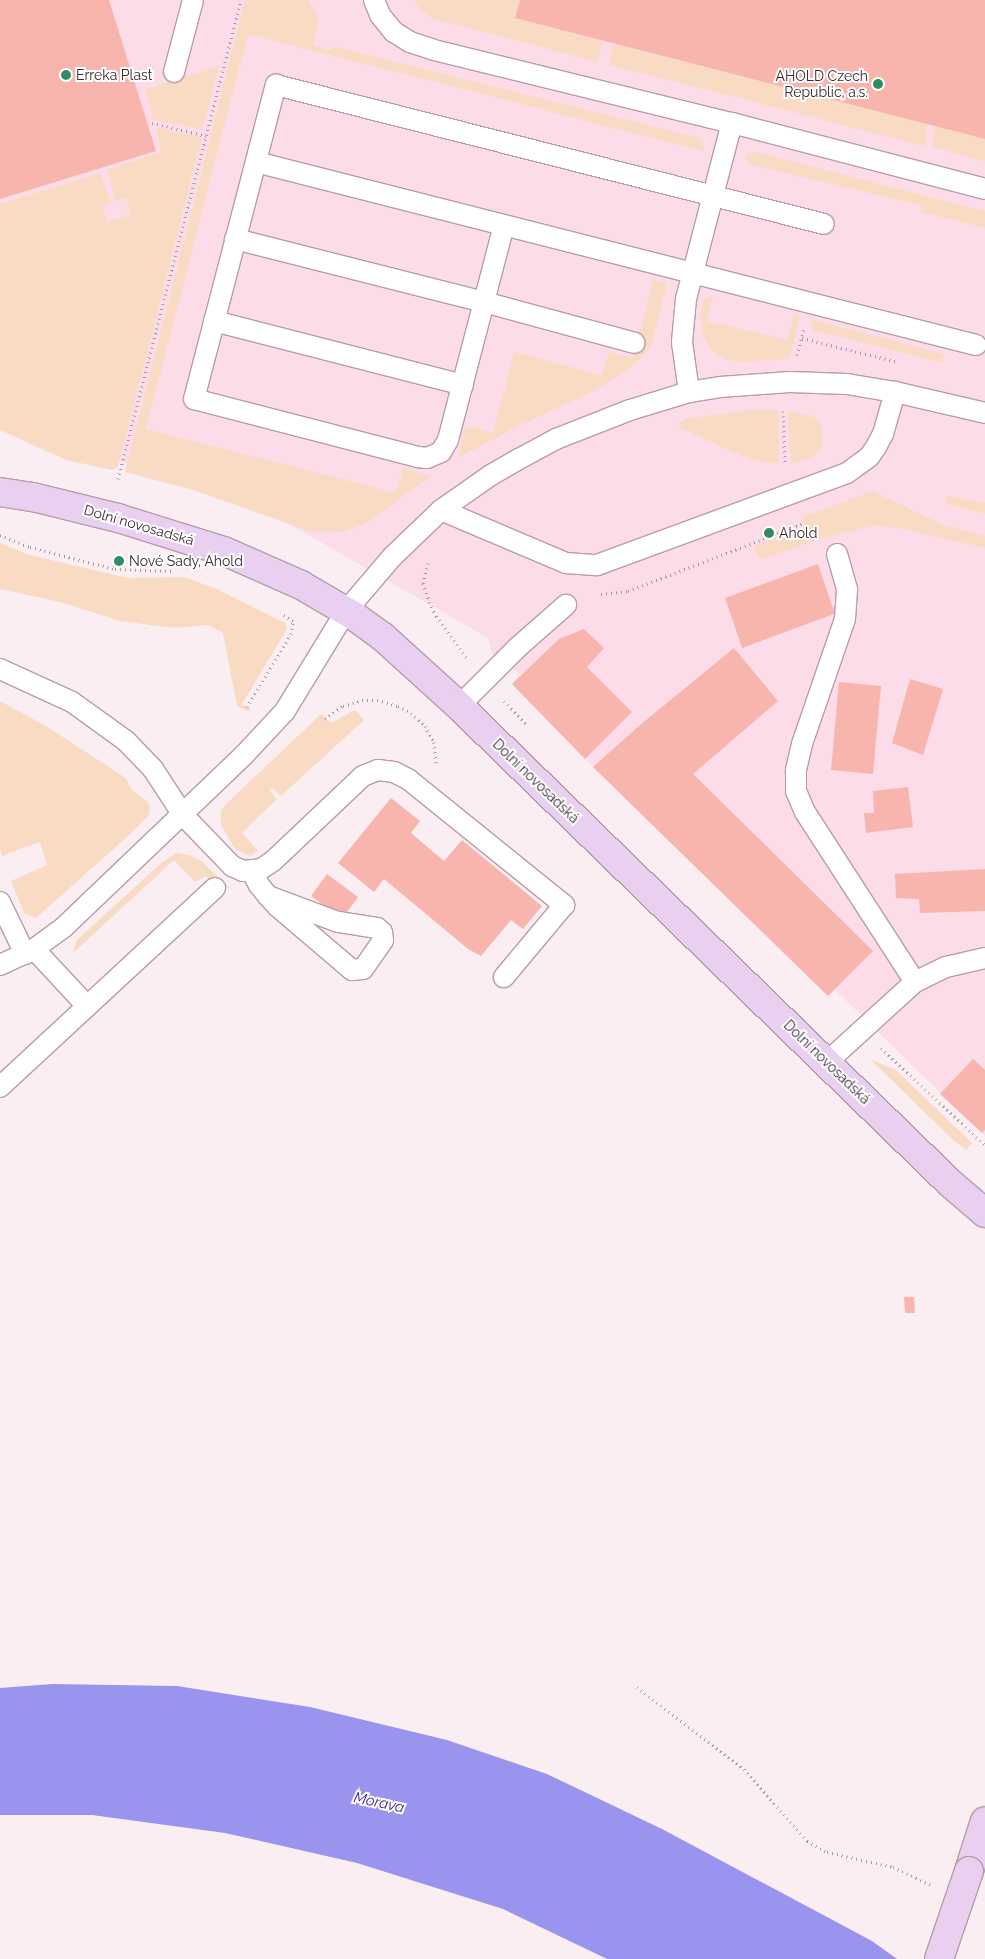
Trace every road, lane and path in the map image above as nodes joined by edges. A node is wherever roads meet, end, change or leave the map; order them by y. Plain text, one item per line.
1 (193, 0) edge
2 (241, 0) edge
3 (374, 0) edge
4 (174, 72) dead end
5 (152, 123) dead end
6 (732, 123) junction
7 (206, 136) junction
8 (256, 162) junction
9 (985, 189) edge
10 (713, 195) junction
11 (504, 224) junction
12 (824, 224) dead end
13 (235, 239) junction
14 (692, 272) junction
15 (484, 302) junction
16 (214, 321) junction
17 (804, 328) dead end
18 (802, 338) junction
19 (636, 344) dead end
20 (976, 344) dead end
21 (796, 358) dead end
22 (906, 364) dead end
23 (463, 385) junction
24 (689, 392) junction
25 (895, 392) junction
26 (783, 410) dead end
27 (985, 413) edge
28 (785, 464) dead end
29 (118, 479) dead end
30 (0, 492) edge
31 (441, 510) junction
32 (0, 535) edge
33 (838, 554) dead end
34 (183, 571) dead end
35 (566, 605) dead end
36 (275, 610) dead end
37 (346, 611) junction
38 (0, 670) edge
39 (459, 706) junction
40 (246, 707) dead end
41 (325, 719) dead end
42 (428, 796) junction
43 (183, 815) junction
44 (252, 872) junction
45 (216, 888) dead end
46 (268, 896) junction
47 (0, 902) edge
48 (30, 952) junction
49 (985, 958) edge
50 (0, 965) edge
51 (504, 977) dead end
52 (916, 982) junction
53 (87, 1006) junction
54 (862, 1031) junction
55 (827, 1062) junction
56 (0, 1087) edge
57 (985, 1145) edge
58 (985, 1213) edge
59 (637, 1687) dead end
60 (985, 1821) edge
61 (934, 1886) dead end
62 (938, 1959) edge

1 - 4 lane
2 - 7 path
3 - 6 lane
5 - 7 path
6 - 9 lane
6 - 10 lane
7 - 29 path
8 - 10 lane
8 - 11 lane
8 - 13 lane
10 - 12 lane
10 - 14 lane
11 - 14 lane
11 - 15 lane
13 - 15 lane
13 - 16 lane
14 - 20 lane
14 - 24 lane
15 - 19 lane
15 - 23 lane
16 - 23 lane
16 - 23 lane
17 - 18 path
18 - 21 path
18 - 22 path
24 - 25 lane
24 - 31 lane
25 - 27 lane
25 - 31 lane
26 - 28 path
30 - 37 main road, Dolní novosadská
31 - 37 lane
32 - 34 path
33 - 52 lane
35 - 39 lane
36 - 40 path
37 - 39 main road, Dolní novosadská
37 - 43 lane
38 - 43 lane
39 - 55 main road, Dolní novosadská
41 - 42 path
42 - 44 lane
42 - 51 lane
43 - 44 lane
43 - 48 lane
44 - 46 lane
45 - 53 lane
46 - 46 lane
47 - 48 lane
48 - 50 lane
48 - 53 lane
49 - 52 lane
52 - 54 lane
53 - 56 lane
54 - 55 lane
54 - 57 path
55 - 58 main road, Dolní novosadská
59 - 61 path
60 - 62 main road, bridge

